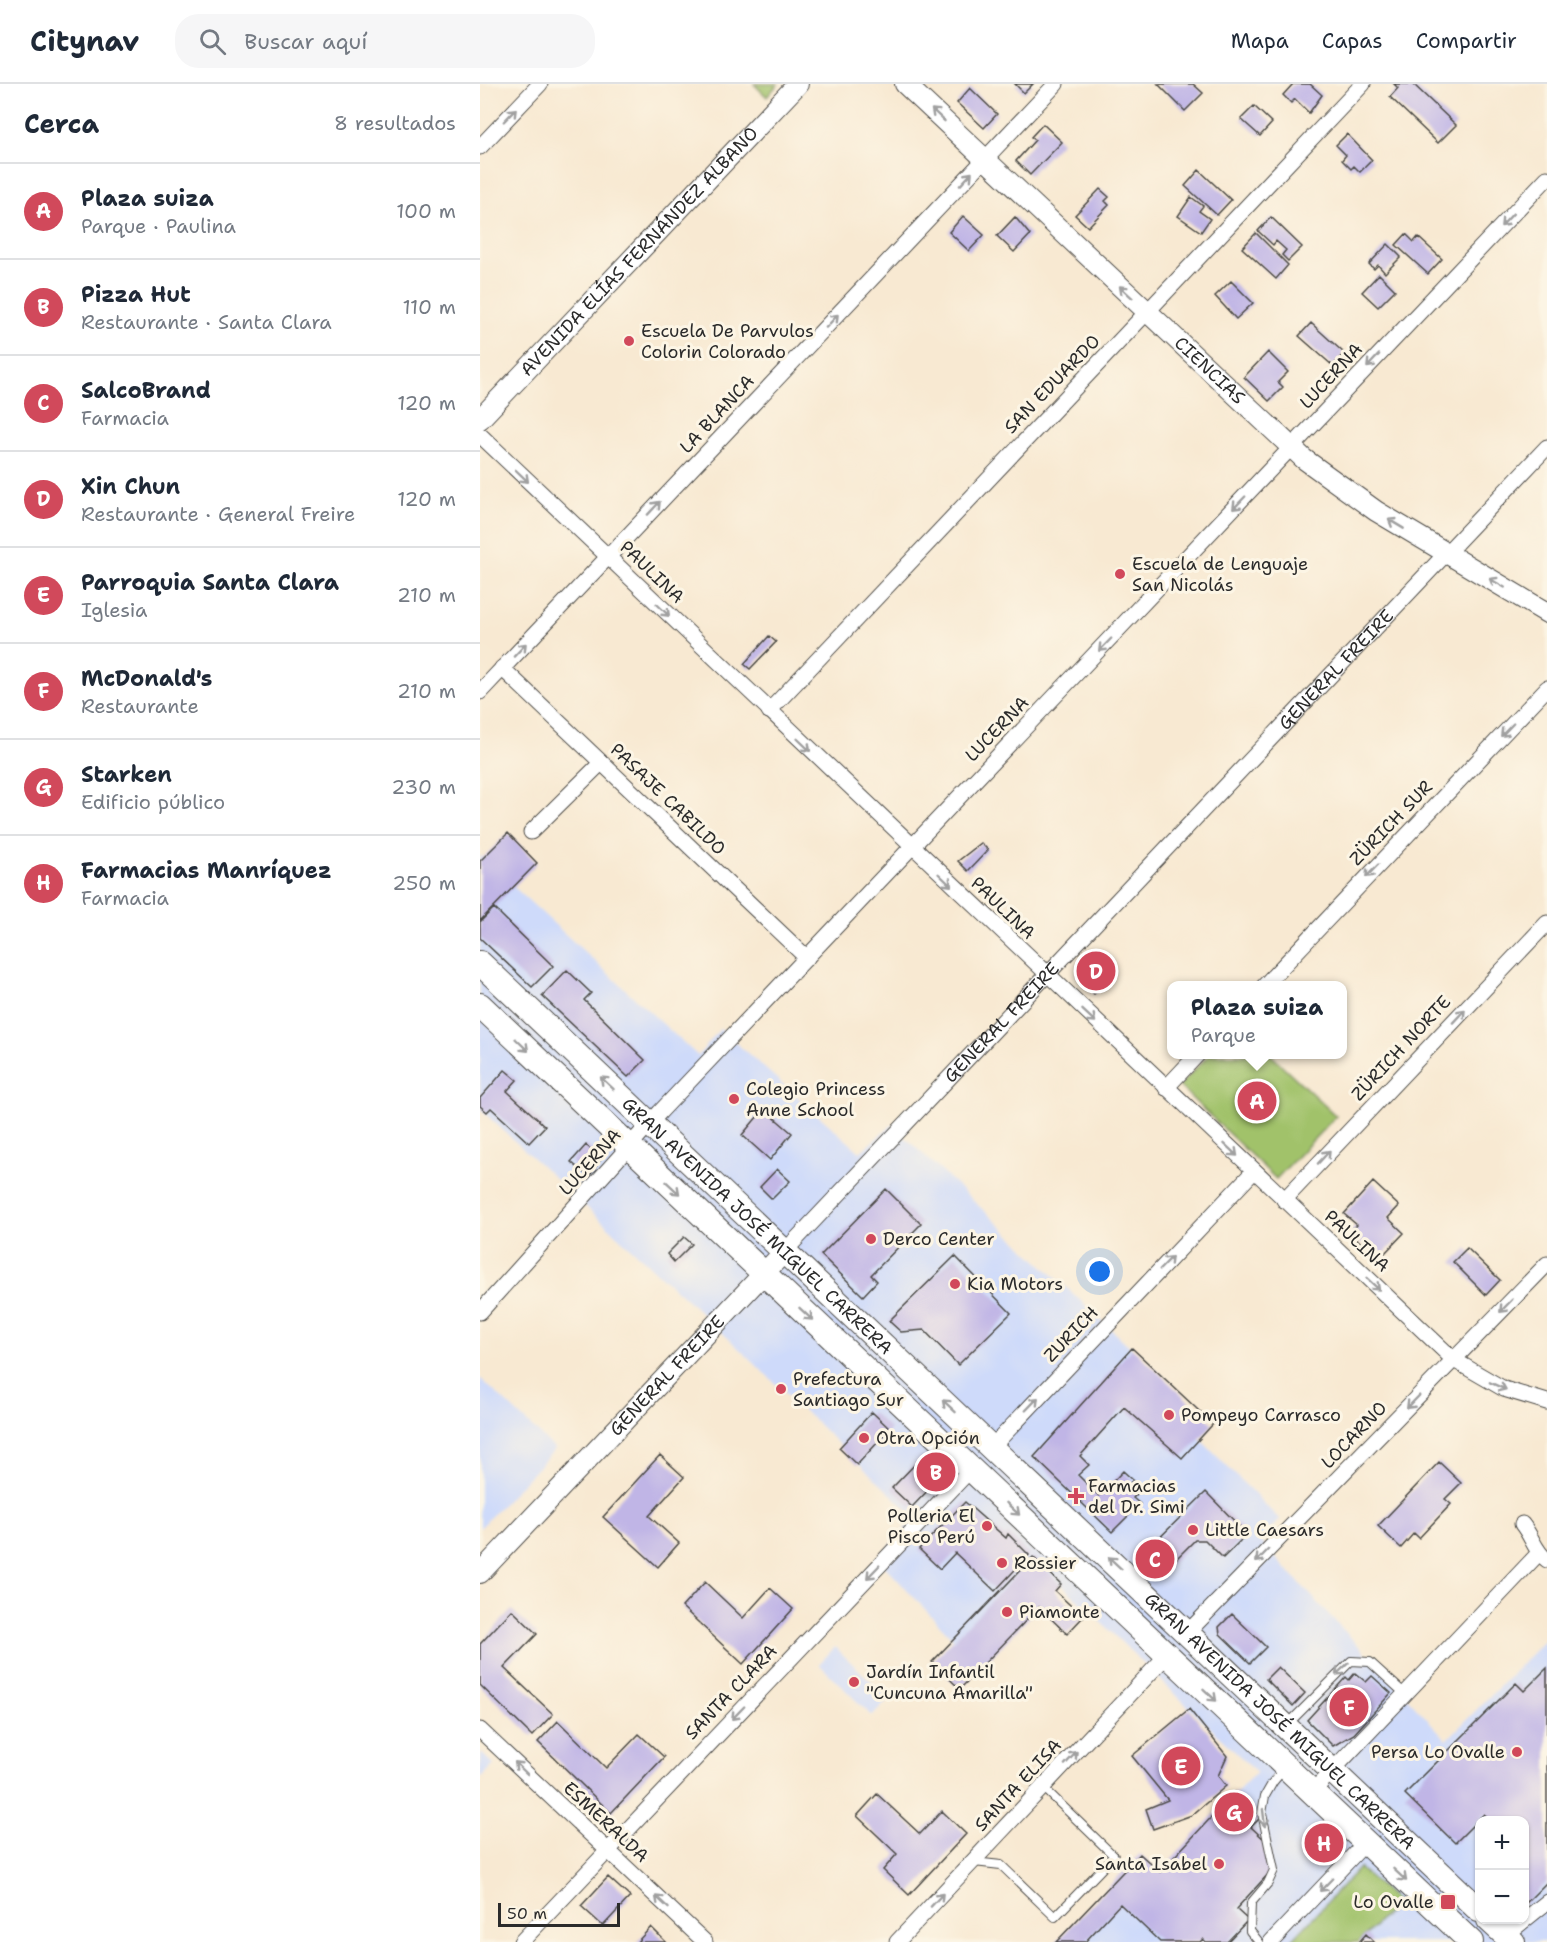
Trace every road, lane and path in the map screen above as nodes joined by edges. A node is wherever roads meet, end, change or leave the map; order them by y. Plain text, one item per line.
1 (540, 84) edge
2 (798, 84) edge
3 (905, 84) edge
4 (1056, 84) edge
5 (1363, 84) edge
6 (480, 147) edge
7 (985, 159) junction
8 (1547, 177) edge
9 (1147, 312) junction
10 (480, 419) edge
11 (480, 435) edge
12 (1547, 447) edge
13 (1291, 448) junction
14 (1446, 553) junction
15 (608, 557) junction
16 (1547, 613) edge
17 (502, 668) junction
18 (1547, 688) edge
19 (480, 692) edge
20 (769, 711) junction
21 (601, 763) junction
22 (531, 832) dead end
23 (912, 847) junction
24 (1547, 923) edge
25 (807, 958) junction
26 (480, 963) edge
27 (1047, 976) junction
28 (1269, 981) edge
29 (480, 1005) edge
30 (1193, 1059) edge
31 (1166, 1088) junction
32 (650, 1124) junction
33 (631, 1148) junction
34 (1254, 1171) junction
35 (1284, 1200) junction
36 (785, 1251) junction
37 (1547, 1264) edge
38 (763, 1274) junction
39 (480, 1312) edge
40 (1454, 1360) junction
41 (1547, 1402) edge
42 (992, 1446) junction
43 (971, 1469) junction
44 (1522, 1524) dead end
45 (1542, 1557) edge
46 (480, 1573) edge
47 (1180, 1624) junction
48 (1167, 1655) junction
49 (1405, 1694) junction
50 (1287, 1726) junction
51 (480, 1730) edge
52 (1286, 1767) junction
53 (1333, 1770) junction
54 (1043, 1787) junction
55 (1312, 1792) junction
56 (1366, 1842) junction
57 (607, 1851) junction
58 (972, 1862) junction
59 (1547, 1902) edge
60 (1475, 1906) edge
61 (1503, 1932) edge
62 (520, 1942) edge
63 (705, 1942) edge
64 (897, 1942) edge
65 (1259, 1942) edge
66 (1271, 1942) edge
67 (1471, 1942) edge

6 -> 1 street
2 - 10 street, AVENIDA ELÍAS FERNÁNDEZ ALBANO
7 -> 3 street, CIENCIAS
4 - 7 street, LA BLANCA
5 - 9 street, SAN EDUARDO
9 -> 7 street, CIENCIAS
15 -> 7 street, LA BLANCA
8 -> 13 street, LUCERNA
9 - 13 street, CIENCIAS
9 - 20 street, SAN EDUARDO
11 -> 15 street, PAULINA
12 - 14 street, GENERAL FREIRE
14 -> 13 street, CIENCIAS
13 -> 23 street, LUCERNA
16 -> 14 street, CIENCIAS
14 - 27 street, GENERAL FREIRE
17 -> 15 street, LA BLANCA
15 -> 20 street, PAULINA
17 - 19 street, LA BLANCA
17 - 21 street, PASAJE CABILDO
18 -> 28 street, ZÜRICH SUR
20 -> 23 street, PAULINA
21 - 22 street
21 - 25 street, PASAJE CABILDO
23 - 25 street, LUCERNA
23 -> 27 street, PAULINA
35 -> 24 street, ZÜRICH NORTE
25 - 32 street, LUCERNA
32 -> 26 main road, GRAN AVENIDA JOSÉ MIGUEL CARRERA
27 -> 31 street, PAULINA
27 - 36 street, GENERAL FREIRE
29 -> 33 main road, GRAN AVENIDA JOSÉ MIGUEL CARRERA
30 - 31 street
31 -> 34 street, PAULINA
32 - 33 street, LUCERNA
32 - 36 main road, GRAN AVENIDA JOSÉ MIGUEL CARRERA
33 -> 38 main road, GRAN AVENIDA JOSÉ MIGUEL CARRERA
33 - 39 street, LUCERNA
34 - 35 street, PAULINA
42 -> 34 street, ZURICH
35 -> 40 street, PAULINA
36 - 38 street, GENERAL FREIRE
42 -> 36 main road, GRAN AVENIDA JOSÉ MIGUEL CARRERA
37 -> 40 street, LOCARNO
38 -> 43 main road, GRAN AVENIDA JOSÉ MIGUEL CARRERA
38 - 46 street, GENERAL FREIRE
40 -> 41 street, PAULINA
40 -> 47 street, LOCARNO
47 -> 42 main road, GRAN AVENIDA JOSÉ MIGUEL CARRERA
43 -> 48 main road, GRAN AVENIDA JOSÉ MIGUEL CARRERA
43 -> 57 street, SANTA CLARA
44 - 45 street
45 - 49 street
47 - 48 main road
47 - 50 main road, GRAN AVENIDA JOSÉ MIGUEL CARRERA
48 -> 52 main road, GRAN AVENIDA JOSÉ MIGUEL CARRERA
54 -> 48 street, SANTA ELISA
49 -> 50 lane
49 - 53 street
50 - 53 main road, GRAN AVENIDA JOSÉ MIGUEL CARRERA
57 -> 51 street, ESMERALDA
52 - 55 main road, GRAN AVENIDA JOSÉ MIGUEL CARRERA
52 -> 65 lane
53 - 55 street
53 - 60 main road, GRAN AVENIDA JOSÉ MIGUEL CARRERA
54 - 58 street, SANTA ELISA
54 - 58 lane
55 - 56 main road, GRAN AVENIDA JOSÉ MIGUEL CARRERA
56 -> 66 street
56 -> 67 main road, GRAN AVENIDA JOSÉ MIGUEL CARRERA
57 - 62 street, SANTA CLARA
63 -> 57 street, ESMERALDA
64 -> 58 street, SANTA ELISA
59 - 61 street

